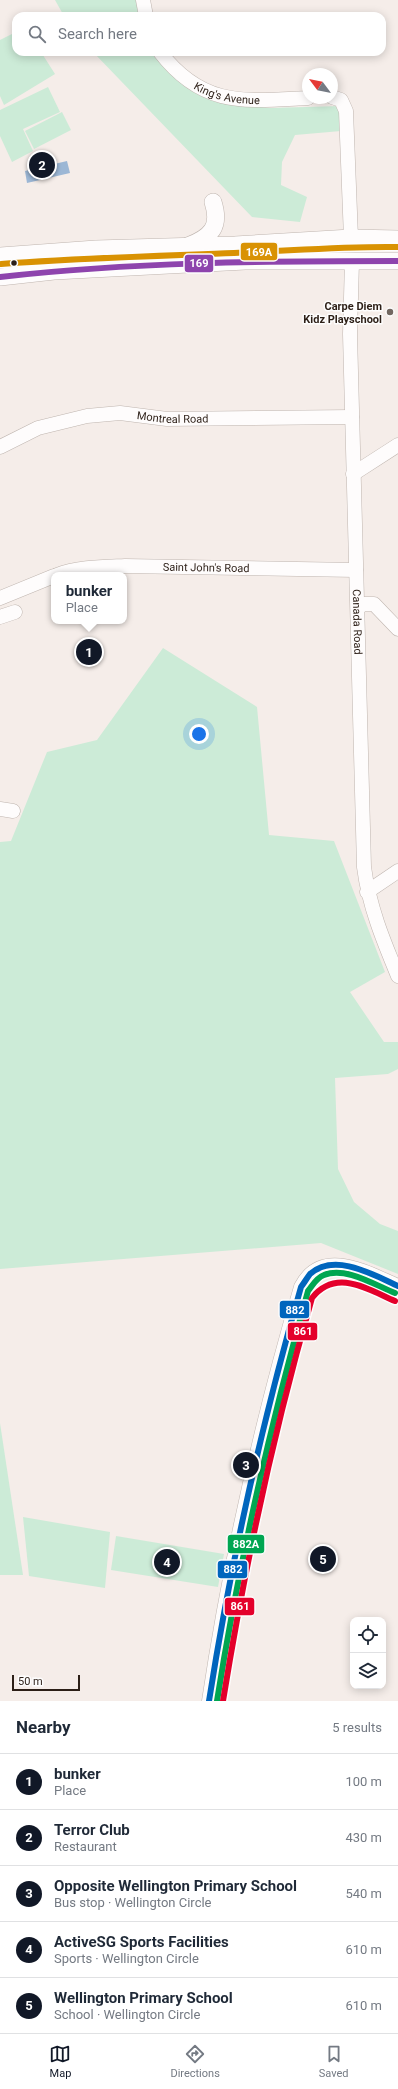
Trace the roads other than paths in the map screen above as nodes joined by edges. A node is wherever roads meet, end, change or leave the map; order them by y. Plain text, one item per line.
1 (143, 0) edge
2 (145, 12) edge
3 (164, 56) edge
4 (302, 98) edge
5 (338, 99) edge
6 (213, 202) dead end
7 (351, 238) junction
8 (398, 239) edge
9 (184, 247) junction
10 (0, 256) edge
11 (352, 261) junction
12 (398, 261) edge
13 (0, 277) edge
14 (352, 417) junction
15 (398, 445) edge
16 (0, 447) edge
17 (353, 474) junction
18 (356, 570) junction
19 (64, 572) edge
20 (51, 577) edge
21 (0, 598) edge
22 (358, 608) junction
23 (15, 612) dead end
24 (0, 617) edge
25 (398, 629) edge
26 (398, 871) edge
27 (367, 892) junction
28 (398, 976) edge
29 (321, 1271) junction
30 (398, 1286) edge
31 (398, 1294) edge
32 (209, 1701) edge
33 (215, 1701) edge

1 - 2 street
3 - 4 street, King's Avenue
5 - 7 street
6 - 9 main road
7 - 8 main road
7 - 9 main road
9 - 10 main road
11 - 12 main road
11 - 13 main road
11 - 14 street, Canada Road
14 - 16 street, Montreal Road
14 - 17 street, Canada Road
15 - 17 street
17 - 18 street, Canada Road
18 - 19 street, Saint John's Road
18 - 22 street, Canada Road
20 - 21 street
22 - 25 street
22 - 27 street, Canada Road
23 - 24 street
26 - 27 street
27 - 28 street, Canada Road
29 - 30 street
29 - 31 street
29 - 32 street
29 - 33 street

